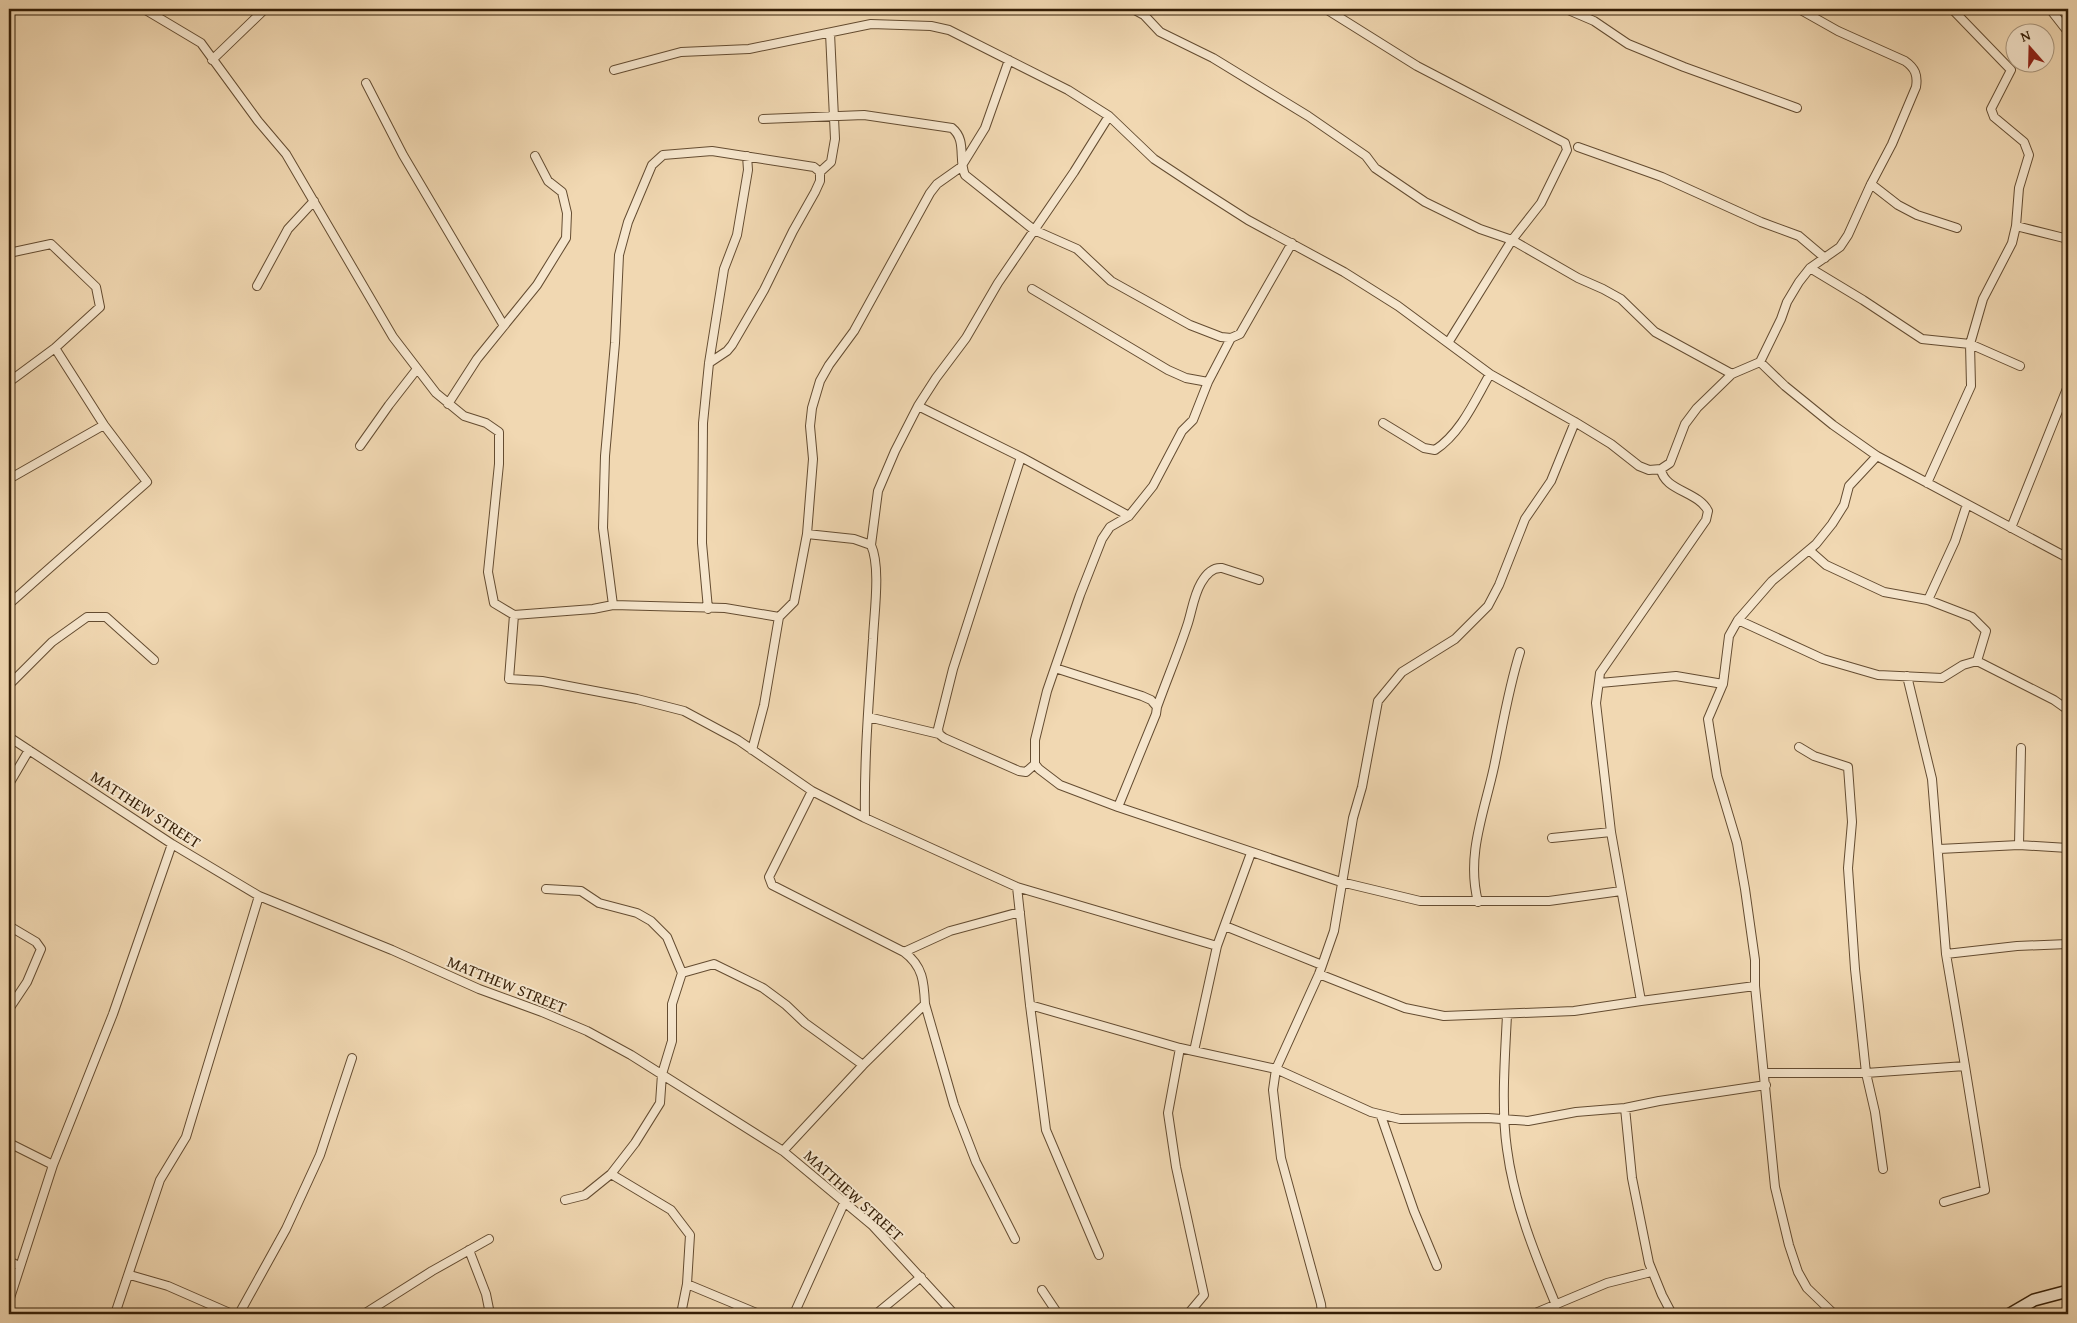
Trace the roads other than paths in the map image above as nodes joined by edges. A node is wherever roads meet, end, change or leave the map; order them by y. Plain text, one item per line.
1 (144, 9) edge
2 (265, 9) edge
3 (1133, 9) edge
4 (1326, 9) edge
5 (1566, 9) edge
6 (1800, 9) edge
7 (1952, 9) edge
8 (2050, 9) edge
9 (156, 12) edge
10 (2068, 32) edge
11 (830, 33) junction
12 (212, 60) junction
13 (1009, 60) junction
14 (614, 70) dead end
15 (366, 83) dead end
16 (1797, 108) dead end
17 (1109, 116) junction
18 (834, 117) junction
19 (763, 119) dead end
20 (1578, 147) dead end
21 (535, 156) dead end
22 (747, 156) junction
23 (961, 167) junction
24 (820, 172) junction
25 (1871, 184) junction
26 (314, 201) junction
27 (2016, 226) junction
28 (1957, 228) dead end
29 (1034, 230) junction
30 (2068, 239) edge
31 (1512, 240) junction
32 (1292, 243) junction
33 (9, 253) edge
34 (1825, 258) junction
35 (1810, 268) junction
36 (257, 286) dead end
37 (1032, 289) dead end
38 (504, 326) junction
39 (1231, 338) junction
40 (1448, 343) junction
41 (1970, 344) junction
42 (56, 348) junction
43 (1760, 362) junction
44 (710, 363) junction
45 (2020, 366) dead end
46 (417, 369) junction
47 (1490, 374) junction
48 (1732, 374) junction
49 (9, 382) edge
50 (1208, 382) junction
51 (2068, 386) edge
52 (448, 404) junction
53 (918, 406) junction
54 (1575, 422) junction
55 (1383, 423) dead end
56 (104, 425) junction
57 (360, 446) dead end
58 (1877, 456) junction
59 (1021, 457) junction
60 (1661, 469) junction
61 (9, 479) edge
62 (1927, 484) junction
63 (1967, 504) junction
64 (1130, 516) junction
65 (2010, 528) junction
66 (807, 534) junction
67 (871, 545) junction
68 (1809, 550) junction
69 (2068, 558) edge
70 (1259, 580) dead end
71 (1928, 600) junction
72 (9, 604) edge
73 (613, 605) junction
74 (708, 609) junction
75 (514, 615) junction
76 (779, 617) junction
77 (1738, 620) junction
78 (1520, 652) dead end
79 (154, 660) dead end
80 (1977, 661) junction
81 (1054, 668) junction
82 (1907, 676) junction
83 (1600, 683) junction
84 (1723, 684) junction
85 (9, 685) edge
86 (1156, 707) junction
87 (2068, 710) edge
88 (868, 718) junction
89 (939, 734) junction
90 (9, 737) edge
91 (1799, 747) dead end
92 (2020, 748) dead end
93 (29, 750) junction
94 (752, 750) junction
95 (1035, 764) junction
96 (9, 784) edge
97 (812, 790) junction
98 (1118, 807) junction
99 (865, 818) junction
100 (1611, 832) junction
101 (1552, 838) dead end
102 (172, 844) junction
103 (2019, 844) junction
104 (2068, 848) edge
105 (1939, 849) junction
106 (1251, 853) junction
107 (1341, 882) junction
108 (1017, 887) junction
109 (546, 889) dead end
110 (1621, 891) junction
111 (259, 896) junction
112 (1478, 902) junction
113 (1020, 912) junction
114 (9, 926) edge
115 (1225, 926) junction
116 (2068, 944) edge
117 (1217, 946) junction
118 (904, 952) junction
119 (1946, 954) junction
120 (1322, 965) junction
121 (682, 973) junction
122 (1319, 974) junction
123 (1755, 986) junction
124 (1641, 1001) junction
125 (925, 1004) junction
126 (1030, 1005) junction
127 (9, 1009) edge
128 (1507, 1015) junction
129 (1180, 1048) junction
130 (1194, 1051) junction
131 (352, 1058) dead end
132 (863, 1066) junction
133 (1965, 1066) junction
134 (1276, 1069) junction
135 (1764, 1073) junction
136 (1866, 1073) junction
137 (662, 1074) junction
138 (1766, 1085) junction
139 (1625, 1108) junction
140 (1381, 1116) junction
141 (1505, 1120) junction
142 (9, 1143) edge
143 (783, 1151) junction
144 (53, 1165) junction
145 (1883, 1169) dead end
146 (611, 1174) junction
147 (565, 1200) dead end
148 (844, 1201) junction
149 (1944, 1202) dead end
150 (489, 1238) dead end
151 (1015, 1238) dead end
152 (469, 1250) junction
153 (1099, 1254) dead end
154 (9, 1261) edge
155 (19, 1266) junction
156 (1437, 1266) dead end
157 (1651, 1272) junction
158 (130, 1275) junction
159 (921, 1277) junction
160 (687, 1284) junction
161 (1042, 1290) dead end
162 (2068, 1291) edge
163 (9, 1301) edge
164 (1556, 1305) junction
165 (116, 1314) edge
166 (232, 1314) edge
167 (239, 1314) edge
168 (364, 1314) edge
169 (490, 1314) edge
170 (681, 1314) edge
171 (759, 1314) edge
172 (794, 1314) edge
173 (876, 1314) edge
174 (954, 1314) edge
175 (1058, 1314) edge
176 (1188, 1314) edge
177 (1322, 1314) edge
178 (1533, 1314) edge
179 (1672, 1314) edge
180 (1834, 1314) edge
181 (2010, 1314) edge

1 - 9 street
2 - 12 street
3 - 31 street
4 - 31 street
5 - 16 street
6 - 25 street
7 - 27 street
8 - 10 street
9 - 12 street
11 - 13 street
11 - 14 street
11 - 18 street
12 - 26 street
13 - 17 street
13 - 23 street
15 - 38 street
17 - 29 street
17 - 32 street
18 - 19 street
18 - 23 street
18 - 24 street
20 - 34 street
21 - 38 street
22 - 24 street
22 - 44 street
22 - 73 street
23 - 29 street
23 - 66 street
24 - 44 street
25 - 28 street
25 - 34 street
26 - 36 street
26 - 46 street
27 - 30 street
27 - 41 street
29 - 39 street
29 - 53 street
31 - 40 street
31 - 48 street
32 - 39 street
32 - 40 street
33 - 42 street
34 - 35 street
35 - 41 street
35 - 43 street
37 - 50 street
38 - 52 street
39 - 50 street
40 - 47 street
41 - 45 street
41 - 62 street
42 - 49 street
42 - 56 street
43 - 48 street
43 - 58 street
44 - 74 street
46 - 52 street
46 - 57 street
47 - 54 street
47 - 55 street
48 - 60 street
50 - 64 street
51 - 65 street
52 - 75 street
53 - 59 street
53 - 67 street
54 - 60 street
54 - 107 street
56 - 61 street
56 - 72 street
58 - 62 street
58 - 68 street
59 - 64 street
59 - 89 street
60 - 83 street
62 - 63 street
63 - 65 street
63 - 71 street
64 - 81 street
65 - 69 street
66 - 67 street
66 - 76 street
67 - 88 street
68 - 71 street
68 - 77 street
70 - 86 street
71 - 80 street
73 - 74 street
73 - 75 street
74 - 76 street
75 - 94 street
76 - 94 street
77 - 82 street
77 - 84 street
78 - 112 street
79 - 85 street
80 - 82 street
80 - 87 street
81 - 86 street
81 - 95 street
82 - 105 street
83 - 84 street
83 - 100 street
84 - 123 street
86 - 98 street
88 - 89 street
88 - 99 street
89 - 95 street
90 - 93 street, MATTHEW STREET
91 - 136 street
92 - 103 street
93 - 96 street
93 - 102 street, MATTHEW STREET
94 - 97 street
95 - 98 street
97 - 99 street
97 - 118 street
98 - 106 street
99 - 108 street
100 - 101 street
100 - 110 street
102 - 111 street, MATTHEW STREET
102 - 144 street
103 - 104 street
103 - 105 street
105 - 119 street
106 - 107 street
106 - 115 street
107 - 112 street
107 - 120 street
108 - 113 street
108 - 117 street
109 - 121 street
110 - 112 street
110 - 124 street
111 - 137 street, MATTHEW STREET
111 - 158 street
113 - 118 street
113 - 126 street
114 - 127 street
115 - 117 street
115 - 120 street
116 - 119 street
117 - 130 street
118 - 125 street
119 - 133 street
120 - 122 street
121 - 132 street
121 - 137 street
122 - 128 street
122 - 134 street
123 - 124 street
123 - 135 street
124 - 128 street
125 - 132 street
125 - 151 street
126 - 129 street
126 - 153 street
128 - 141 street
129 - 130 street
129 - 176 street
130 - 134 street
131 - 167 street
132 - 143 street
133 - 136 street
133 - 149 street
134 - 140 street
134 - 177 street
135 - 136 street
135 - 138 street
136 - 145 street
137 - 143 street, MATTHEW STREET
137 - 146 street
138 - 139 street
138 - 180 street
139 - 141 street
139 - 157 street
140 - 141 street
140 - 156 street
141 - 164 street
142 - 144 street
143 - 148 street, MATTHEW STREET
144 - 155 street
146 - 147 street
146 - 160 street
148 - 159 street, MATTHEW STREET
148 - 172 street
150 - 152 street
152 - 168 street
152 - 169 street
154 - 155 street
155 - 163 street
157 - 164 street
157 - 179 street
158 - 165 street
158 - 166 street
159 - 173 street
159 - 174 street, MATTHEW STREET
160 - 170 street
160 - 171 street
161 - 175 street
162 - 181 main road
164 - 178 street

